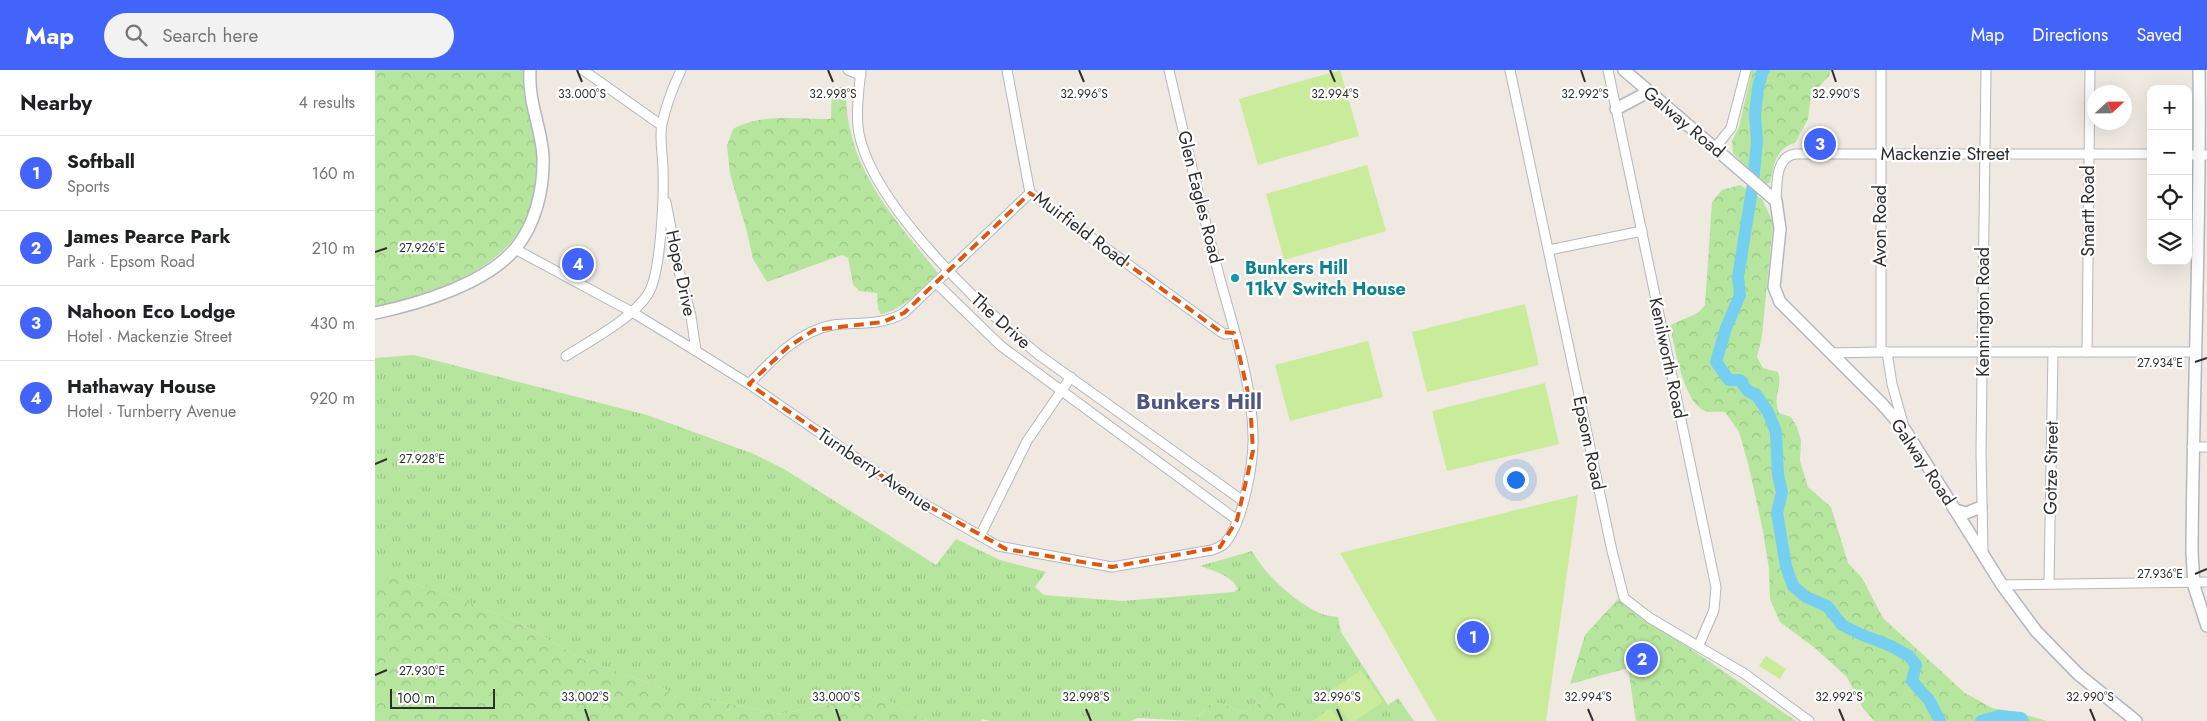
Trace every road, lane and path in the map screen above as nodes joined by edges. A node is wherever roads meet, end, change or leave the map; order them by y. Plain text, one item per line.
1 (530, 70) edge
2 (583, 70) edge
3 (681, 70) edge
4 (848, 70) edge
5 (1007, 70) edge
6 (1169, 70) edge
7 (1510, 70) edge
8 (1608, 70) edge
9 (1624, 70) edge
10 (1745, 70) edge
11 (1881, 70) edge
12 (1986, 70) edge
13 (2090, 70) edge
14 (2199, 70) edge
15 (861, 72) edge
16 (1648, 92) junction
17 (1616, 109) junction
18 (661, 125) junction
19 (1715, 148) junction
20 (1984, 153) junction
21 (2089, 153) junction
22 (1880, 154) junction
23 (2147, 154) edge
24 (2198, 155) edge
25 (1030, 192) junction
26 (664, 194) junction
27 (1776, 201) junction
28 (1642, 231) junction
29 (515, 249) junction
30 (1549, 250) junction
31 (949, 271) junction
32 (936, 283) junction
33 (632, 312) junction
34 (375, 313) edge
35 (1234, 332) junction
36 (696, 351) junction
37 (1884, 352) junction
38 (1983, 352) junction
39 (2053, 352) junction
40 (2087, 352) junction
41 (2195, 352) junction
42 (1831, 354) junction
43 (566, 356) dead end
44 (1071, 377) junction
45 (749, 384) junction
46 (1061, 391) junction
47 (1905, 430) junction
48 (2193, 447) junction
49 (2207, 447) edge
50 (1243, 501) junction
51 (1981, 507) junction
52 (1955, 510) junction
53 (1237, 520) junction
54 (980, 536) junction
55 (1983, 554) junction
56 (2207, 582) edge
57 (2049, 583) junction
58 (2193, 583) junction
59 (2002, 585) junction
60 (2207, 626) edge
61 (1699, 645) junction
62 (1809, 721) edge
63 (2136, 721) edge

1 - 29 street
2 - 18 street
3 - 18 street, Hope Drive
4 - 15 street
5 - 25 street, Muirfield Road
6 - 35 street, Glen Eagles Road
7 - 30 street, Epsom Road
8 - 17 street, Kenilworth Road
9 - 16 street, Galway Road
10 - 19 street
11 - 22 street, Avon Road
12 - 20 street, Kennington Road
13 - 21 street, Smartt Road
14 - 24 street
15 - 31 street, The Drive
16 - 17 street
16 - 19 street, Galway Road
17 - 28 street, Kenilworth Road
18 - 26 street, Hope Drive
19 - 27 street, Galway Road
20 - 21 street, Mackenzie Street
20 - 22 street, Mackenzie Street
20 - 38 street, Kennington Road
21 - 23 street, Mackenzie Street
21 - 40 street, Smartt Road
22 - 27 street, Mackenzie Street
22 - 37 street, Avon Road
24 - 41 street
25 - 31 street
25 - 35 street, Muirfield Road
26 - 33 street, Hope Drive
26 - 36 street, Hope Drive
27 - 42 street, Galway Road
28 - 30 street
28 - 61 street, Kenilworth Road
29 - 33 street, Turnberry Avenue
29 - 34 street
30 - 61 street, Epsom Road
31 - 32 street
31 - 44 street, The Drive
32 - 45 street
32 - 46 street, The Drive
33 - 36 street, Turnberry Avenue
33 - 43 street, Hope Drive
35 - 50 street, Glen Eagles Road
36 - 45 street, Turnberry Avenue
37 - 38 street
37 - 42 street
37 - 47 street, Avon Road
38 - 39 street
38 - 51 street, Kennington Road
39 - 40 street
39 - 57 street, Gotze Street
40 - 41 street
41 - 48 street
42 - 47 street, Galway Road
44 - 46 street
44 - 50 street, The Drive
45 - 54 street, Turnberry Avenue
46 - 53 street, The Drive
46 - 54 street
47 - 52 street, Galway Road
48 - 49 street
48 - 58 street
50 - 53 street, Turnberry Avenue
51 - 52 street
51 - 55 street, Kennington Road
52 - 55 street, Galway Road
53 - 54 street, Turnberry Avenue
55 - 59 street, Galway Road
56 - 58 street
57 - 58 street
57 - 59 street
58 - 60 street
59 - 63 street, Galway Road
61 - 62 street, Epsom Road

